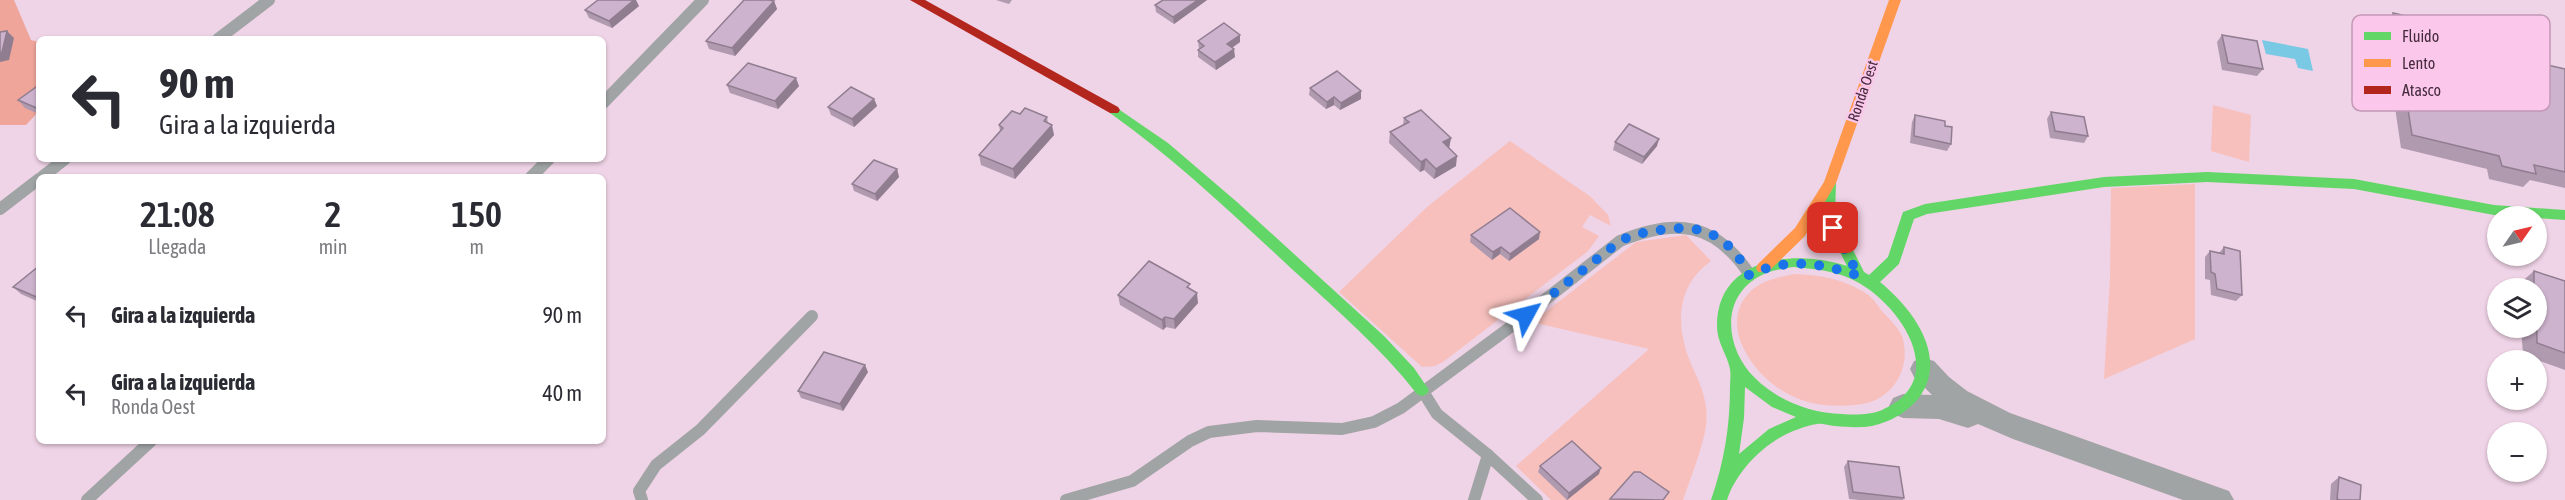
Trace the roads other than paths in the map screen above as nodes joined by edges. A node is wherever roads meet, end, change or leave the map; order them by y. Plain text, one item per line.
1 (269, 0) edge
2 (703, 0) edge
3 (916, 0) edge
4 (1895, 0) edge
5 (222, 36) edge
6 (606, 100) edge
7 (61, 162) edge
8 (546, 162) edge
9 (45, 174) edge
10 (534, 174) edge
11 (36, 181) edge
12 (1830, 183) junction
13 (0, 209) edge
14 (2565, 215) edge
15 (1763, 268) junction
16 (1749, 275) junction
17 (1865, 279) junction
18 (812, 316) dead end
19 (1737, 367) junction
20 (1924, 369) junction
21 (1422, 390) junction
22 (1903, 406) junction
23 (1813, 419) junction
24 (2000, 422) junction
25 (147, 444) edge
26 (1488, 455) junction
27 (1727, 480) junction
28 (87, 500) edge
29 (642, 500) edge
30 (1066, 500) edge
31 (1474, 500) edge
32 (1537, 500) edge
33 (1719, 500) edge
34 (2219, 500) edge

1 - 5 lane
2 - 6 lane
3 - 21 street
4 - 12 street, Ronda Oest
7 - 9 lane
8 - 10 lane
11 - 13 lane
12 - 15 street, Ronda Oest
12 - 17 street, Ronda Oest
14 - 17 street
15 - 16 street
15 - 17 street
16 - 19 street
16 - 21 lane
17 - 20 street
18 - 29 lane
19 - 23 street
19 - 27 street
20 - 22 street
20 - 24 street
21 - 26 lane
21 - 30 lane
22 - 23 street
22 - 24 street
23 - 27 street
24 - 34 street
25 - 28 lane
26 - 31 lane
26 - 32 lane
27 - 33 street

